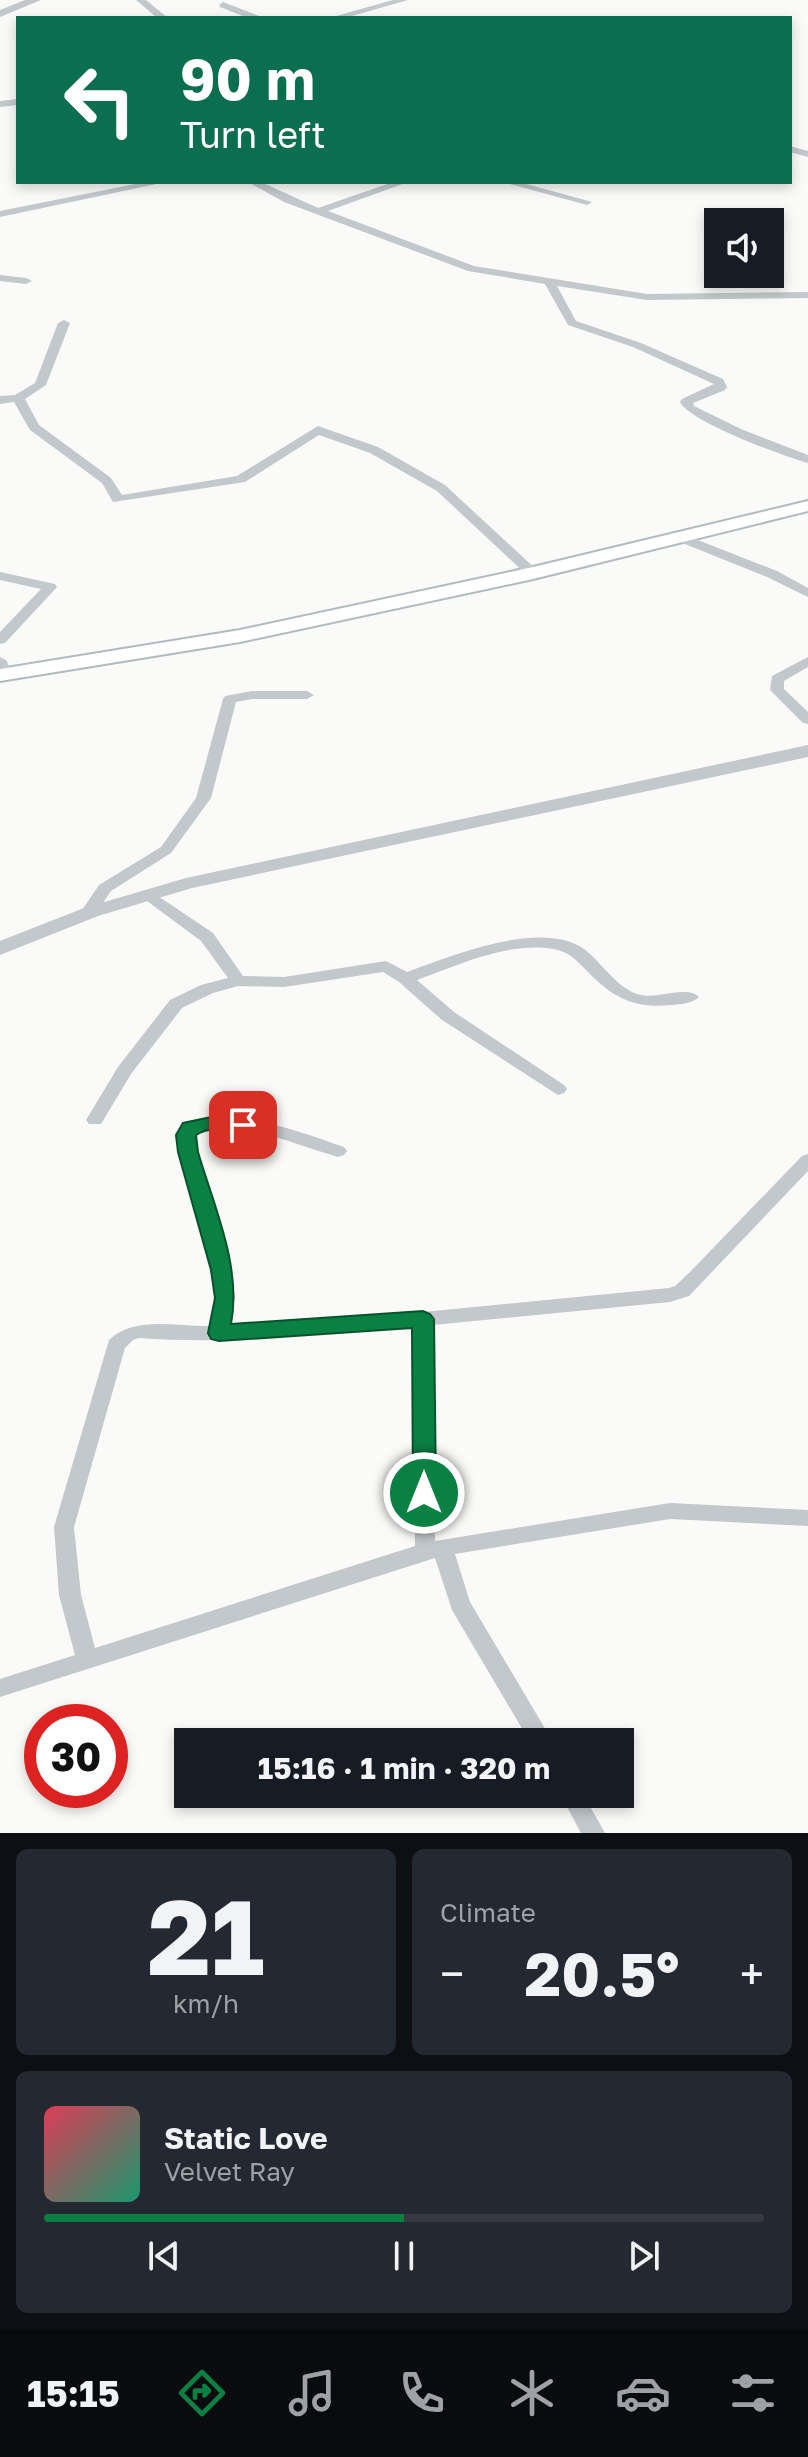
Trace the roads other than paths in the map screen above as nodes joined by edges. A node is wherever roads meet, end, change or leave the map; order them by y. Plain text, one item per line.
1 (35, 0) edge
2 (140, 0) edge
3 (404, 0) edge
4 (223, 5) dead end
5 (0, 14) edge
6 (160, 16) edge
7 (249, 16) edge
8 (342, 16) edge
9 (151, 184) edge
10 (257, 184) edge
11 (397, 184) edge
12 (515, 184) edge
13 (587, 202) dead end
14 (318, 211) junction
15 (0, 214) edge
16 (0, 278) edge
17 (26, 281) dead end
18 (549, 282) junction
19 (808, 295) edge
20 (64, 323) dead end
21 (18, 398) junction
22 (0, 400) edge
23 (808, 459) edge
24 (808, 506) edge
25 (680, 537) junction
26 (533, 573) junction
27 (0, 576) edge
28 (808, 593) edge
29 (0, 640) edge
30 (808, 661) edge
31 (1, 670) edge
32 (307, 695) dead end
33 (808, 720) edge
34 (808, 751) edge
35 (149, 895) junction
36 (88, 913) junction
37 (0, 949) edge
38 (405, 978) junction
39 (238, 981) junction
40 (691, 997) dead end
41 (558, 1089) dead end
42 (95, 1120) dead end
43 (338, 1151) dead end
44 (808, 1160) edge
45 (423, 1319) junction
46 (219, 1333) junction
47 (808, 1518) edge
48 (434, 1550) junction
49 (88, 1662) junction
50 (0, 1688) edge
51 (534, 1728) edge
52 (579, 1808) edge
53 (593, 1833) edge

1 - 5 street
2 - 6 street
3 - 8 street
4 - 7 street
9 - 15 street
10 - 14 street
11 - 14 street
12 - 13 street
14 - 18 street
16 - 17 street
18 - 19 street
18 - 23 street
20 - 21 street
21 - 22 street
21 - 26 street
24 - 25 main road
25 - 26 main road
25 - 28 street
26 - 31 main road
27 - 29 street
30 - 33 street
32 - 36 street
34 - 35 street
35 - 36 street
35 - 39 street
36 - 37 street
38 - 39 street
38 - 40 street
38 - 41 street
39 - 42 street
43 - 46 street
44 - 45 street
45 - 46 street
45 - 48 street
46 - 49 street
47 - 48 street
48 - 49 street
48 - 51 street
49 - 50 street
52 - 53 street

